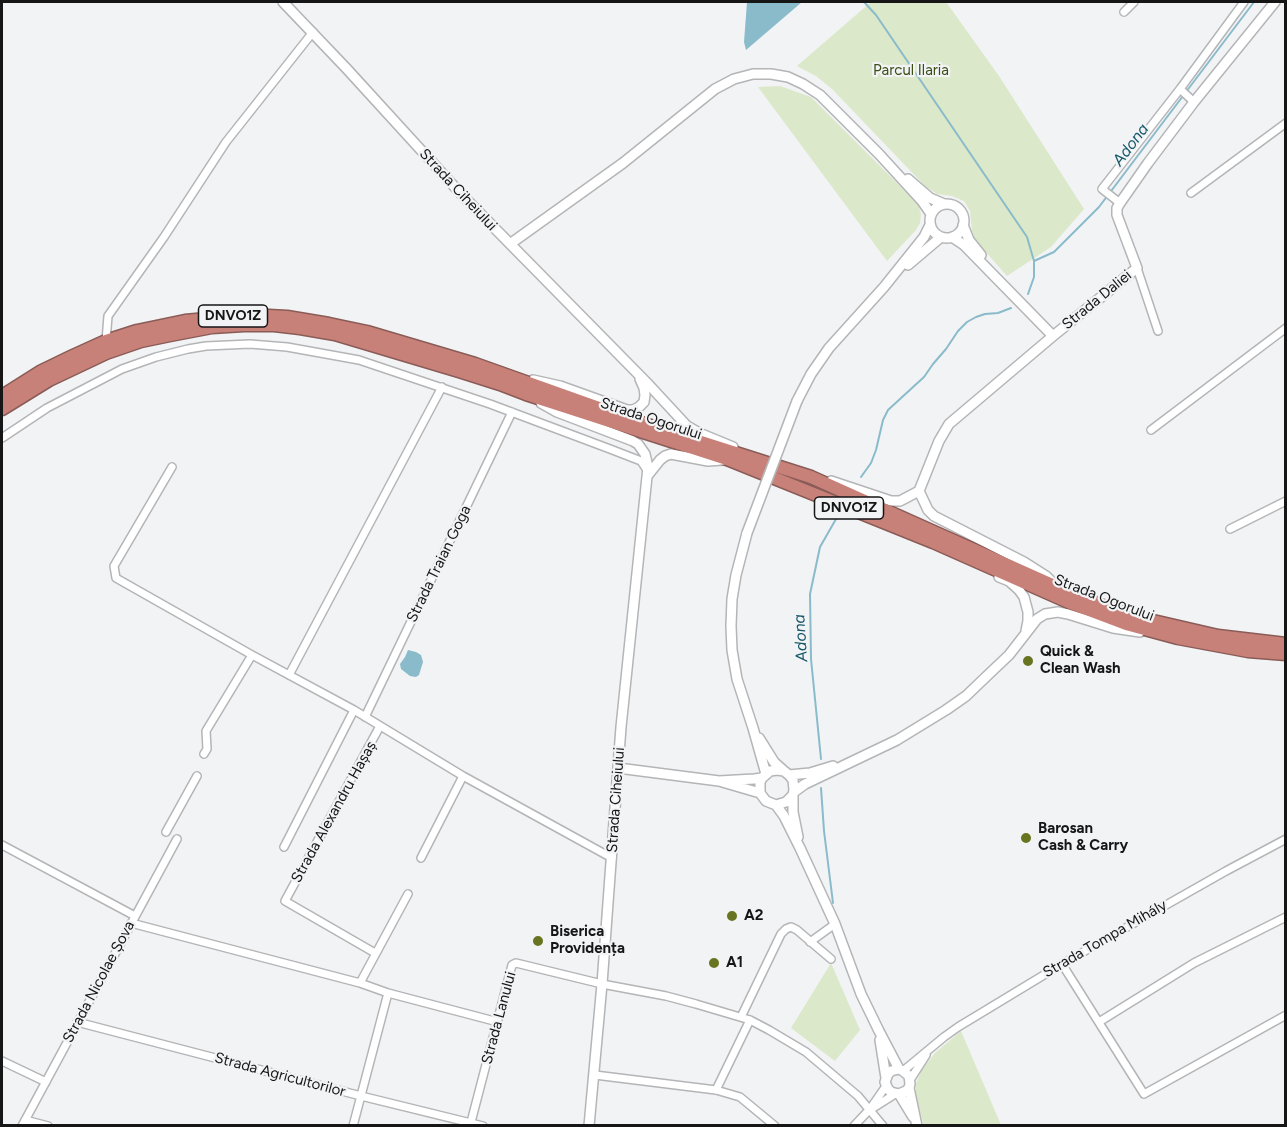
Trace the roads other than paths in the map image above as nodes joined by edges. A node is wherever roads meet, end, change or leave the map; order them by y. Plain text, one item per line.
1 (283, 2) edge
2 (1134, 2) edge
3 (1244, 2) edge
4 (1275, 2) edge
5 (1124, 12) dead end
6 (313, 32) junction
7 (1180, 89) junction
8 (1194, 102) junction
9 (1286, 123) edge
10 (879, 154) junction
11 (1191, 193) dead end
12 (1120, 203) junction
13 (944, 204) junction
14 (931, 214) junction
15 (930, 225) junction
16 (963, 225) junction
17 (941, 237) junction
18 (952, 237) junction
19 (510, 244) junction
20 (1137, 268) junction
21 (1000, 281) junction
22 (884, 287) junction
23 (1286, 328) edge
24 (1158, 330) dead end
25 (1053, 336) junction
26 (106, 341) junction
27 (638, 375) junction
28 (516, 378) junction
29 (442, 387) junction
30 (526, 394) junction
31 (2, 396) edge
32 (2, 409) edge
33 (512, 412) junction
34 (1151, 429) dead end
35 (2, 438) edge
36 (727, 459) junction
37 (765, 462) junction
38 (172, 468) dead end
39 (648, 475) junction
40 (811, 477) junction
41 (919, 491) junction
42 (1286, 501) edge
43 (1230, 529) dead end
44 (933, 542) junction
45 (1059, 588) junction
46 (1151, 632) junction
47 (1025, 633) junction
48 (1286, 644) edge
49 (1286, 654) edge
50 (252, 655) junction
51 (290, 675) junction
52 (354, 710) junction
53 (365, 717) junction
54 (380, 726) junction
55 (753, 728) junction
56 (204, 754) dead end
57 (847, 763) junction
58 (618, 768) junction
59 (786, 773) junction
60 (197, 776) dead end
61 (463, 776) junction
62 (764, 776) junction
63 (719, 781) junction
64 (760, 792) junction
65 (793, 794) junction
66 (776, 805) junction
67 (166, 832) dead end
68 (177, 838) dead end
69 (1286, 839) edge
70 (2, 845) edge
71 (284, 847) dead end
72 (800, 848) junction
73 (421, 858) dead end
74 (612, 858) junction
75 (408, 894) dead end
76 (1286, 917) edge
77 (133, 920) junction
78 (834, 924) junction
79 (810, 942) junction
80 (375, 953) junction
81 (831, 959) dead end
82 (1062, 964) junction
83 (360, 983) junction
84 (603, 984) junction
85 (388, 993) junction
86 (1286, 1015) edge
87 (741, 1017) junction
88 (750, 1020) junction
89 (77, 1022) junction
90 (498, 1022) junction
91 (1099, 1022) junction
92 (879, 1031) junction
93 (930, 1048) junction
94 (2, 1061) edge
95 (901, 1070) junction
96 (595, 1075) junction
97 (46, 1082) junction
98 (886, 1082) junction
99 (909, 1084) junction
100 (716, 1090) junction
101 (897, 1094) junction
102 (361, 1096) junction
103 (870, 1109) junction
104 (23, 1123) edge
105 (471, 1124) edge
106 (48, 1125) edge
107 (353, 1125) edge
108 (483, 1125) edge
109 (589, 1125) edge
110 (775, 1125) edge
111 (854, 1125) edge
112 (883, 1125) edge
113 (917, 1125) edge

1 - 6 street, Strada Ciheiului
2 - 5 street
3 - 7 street
4 - 8 street
6 - 19 street, Strada Ciheiului
6 - 26 street
7 - 8 street
7 - 12 street
8 - 12 street
9 - 11 street
10 - 13 street
10 - 14 street
10 - 19 street
12 - 20 street, Strada Daliei
13 - 14 street
13 - 16 street
14 - 15 street
15 - 17 street
15 - 22 street
16 - 18 street
16 - 21 street
17 - 18 street
17 - 22 street
18 - 21 street
19 - 27 street, Strada Ciheiului
20 - 24 street
20 - 25 street, Strada Daliei
21 - 25 street
22 - 55 street, bridge
23 - 34 street
25 - 41 street, Strada Daliei
26 - 28 highway, Strada Ogorului / DNVO1Z
26 - 31 highway, Strada Ogorului / DNVO1Z
27 - 28 street
27 - 37 street, Strada Ciheiului
28 - 37 highway, Strada Ogorului / DNVO1Z
29 - 33 street
29 - 35 street
29 - 51 street
30 - 32 highway, Strada Ogorului / DNVO1Z
30 - 36 highway, Strada Ogorului / DNVO1Z
30 - 39 street, Strada Ciheiului
33 - 39 street
33 - 53 street, Strada Traian Goga
36 - 39 street
36 - 44 highway, Strada Ogorului / DNVO1Z
37 - 40 highway, Strada Ogorului / DNVO1Z
38 - 50 street
39 - 58 street, Strada Ciheiului
40 - 41 street
40 - 45 highway, Strada Ogorului / DNVO1Z
41 - 45 street
42 - 43 street
44 - 46 highway, Strada Ogorului / DNVO1Z
44 - 47 street
45 - 48 highway, Strada Ogorului / DNVO1Z
46 - 47 street
46 - 49 highway, Strada Ogorului / DNVO1Z
47 - 57 street
50 - 51 street
50 - 56 street
51 - 52 street
52 - 53 street
52 - 71 street
53 - 54 street
54 - 61 street
54 - 80 street, Strada Alexandru Hașaș
55 - 59 street
55 - 62 street
57 - 59 street
57 - 65 street
58 - 63 street
58 - 74 street, Strada Ciheiului
59 - 62 street
59 - 65 street
60 - 67 street
61 - 73 street
61 - 74 street
62 - 63 street
62 - 64 street
63 - 64 street
64 - 66 street
65 - 66 street
65 - 72 street
66 - 72 street
68 - 77 street, Strada Nicolae Șova
69 - 82 street, Strada Tompa Mihály
70 - 77 street
72 - 78 street
74 - 84 street, Strada Ciheiului
75 - 80 street
76 - 91 street
77 - 83 street
77 - 89 street, Strada Nicolae Șova
78 - 79 street
78 - 92 street
79 - 81 street
79 - 87 street
80 - 83 street
82 - 91 street
82 - 93 street, Strada Tompa Mihály
83 - 85 street
84 - 87 street
84 - 90 street, Strada Lanului
84 - 96 street, Strada Ciheiului
85 - 90 street
85 - 102 street
86 - 91 street
87 - 88 street
88 - 100 street
88 - 103 street
89 - 97 street, Strada Nicolae Șova
89 - 102 street, Strada Agricultorilor
90 - 105 street, Strada Lanului
92 - 95 street
92 - 98 street
93 - 95 street, Strada Tompa Mihály
93 - 99 street, Strada Tompa Mihály
94 - 97 street
95 - 98 street
95 - 99 street
96 - 100 street
96 - 109 street, Strada Ciheiului
97 - 104 street, Strada Nicolae Șova
98 - 101 street
98 - 103 street
99 - 101 street
99 - 113 street
100 - 110 street
101 - 103 street
101 - 113 street
102 - 105 street, Strada Agricultorilor
102 - 107 street
103 - 111 street
103 - 112 street
104 - 106 street
105 - 108 street, Strada Agricultorilor

